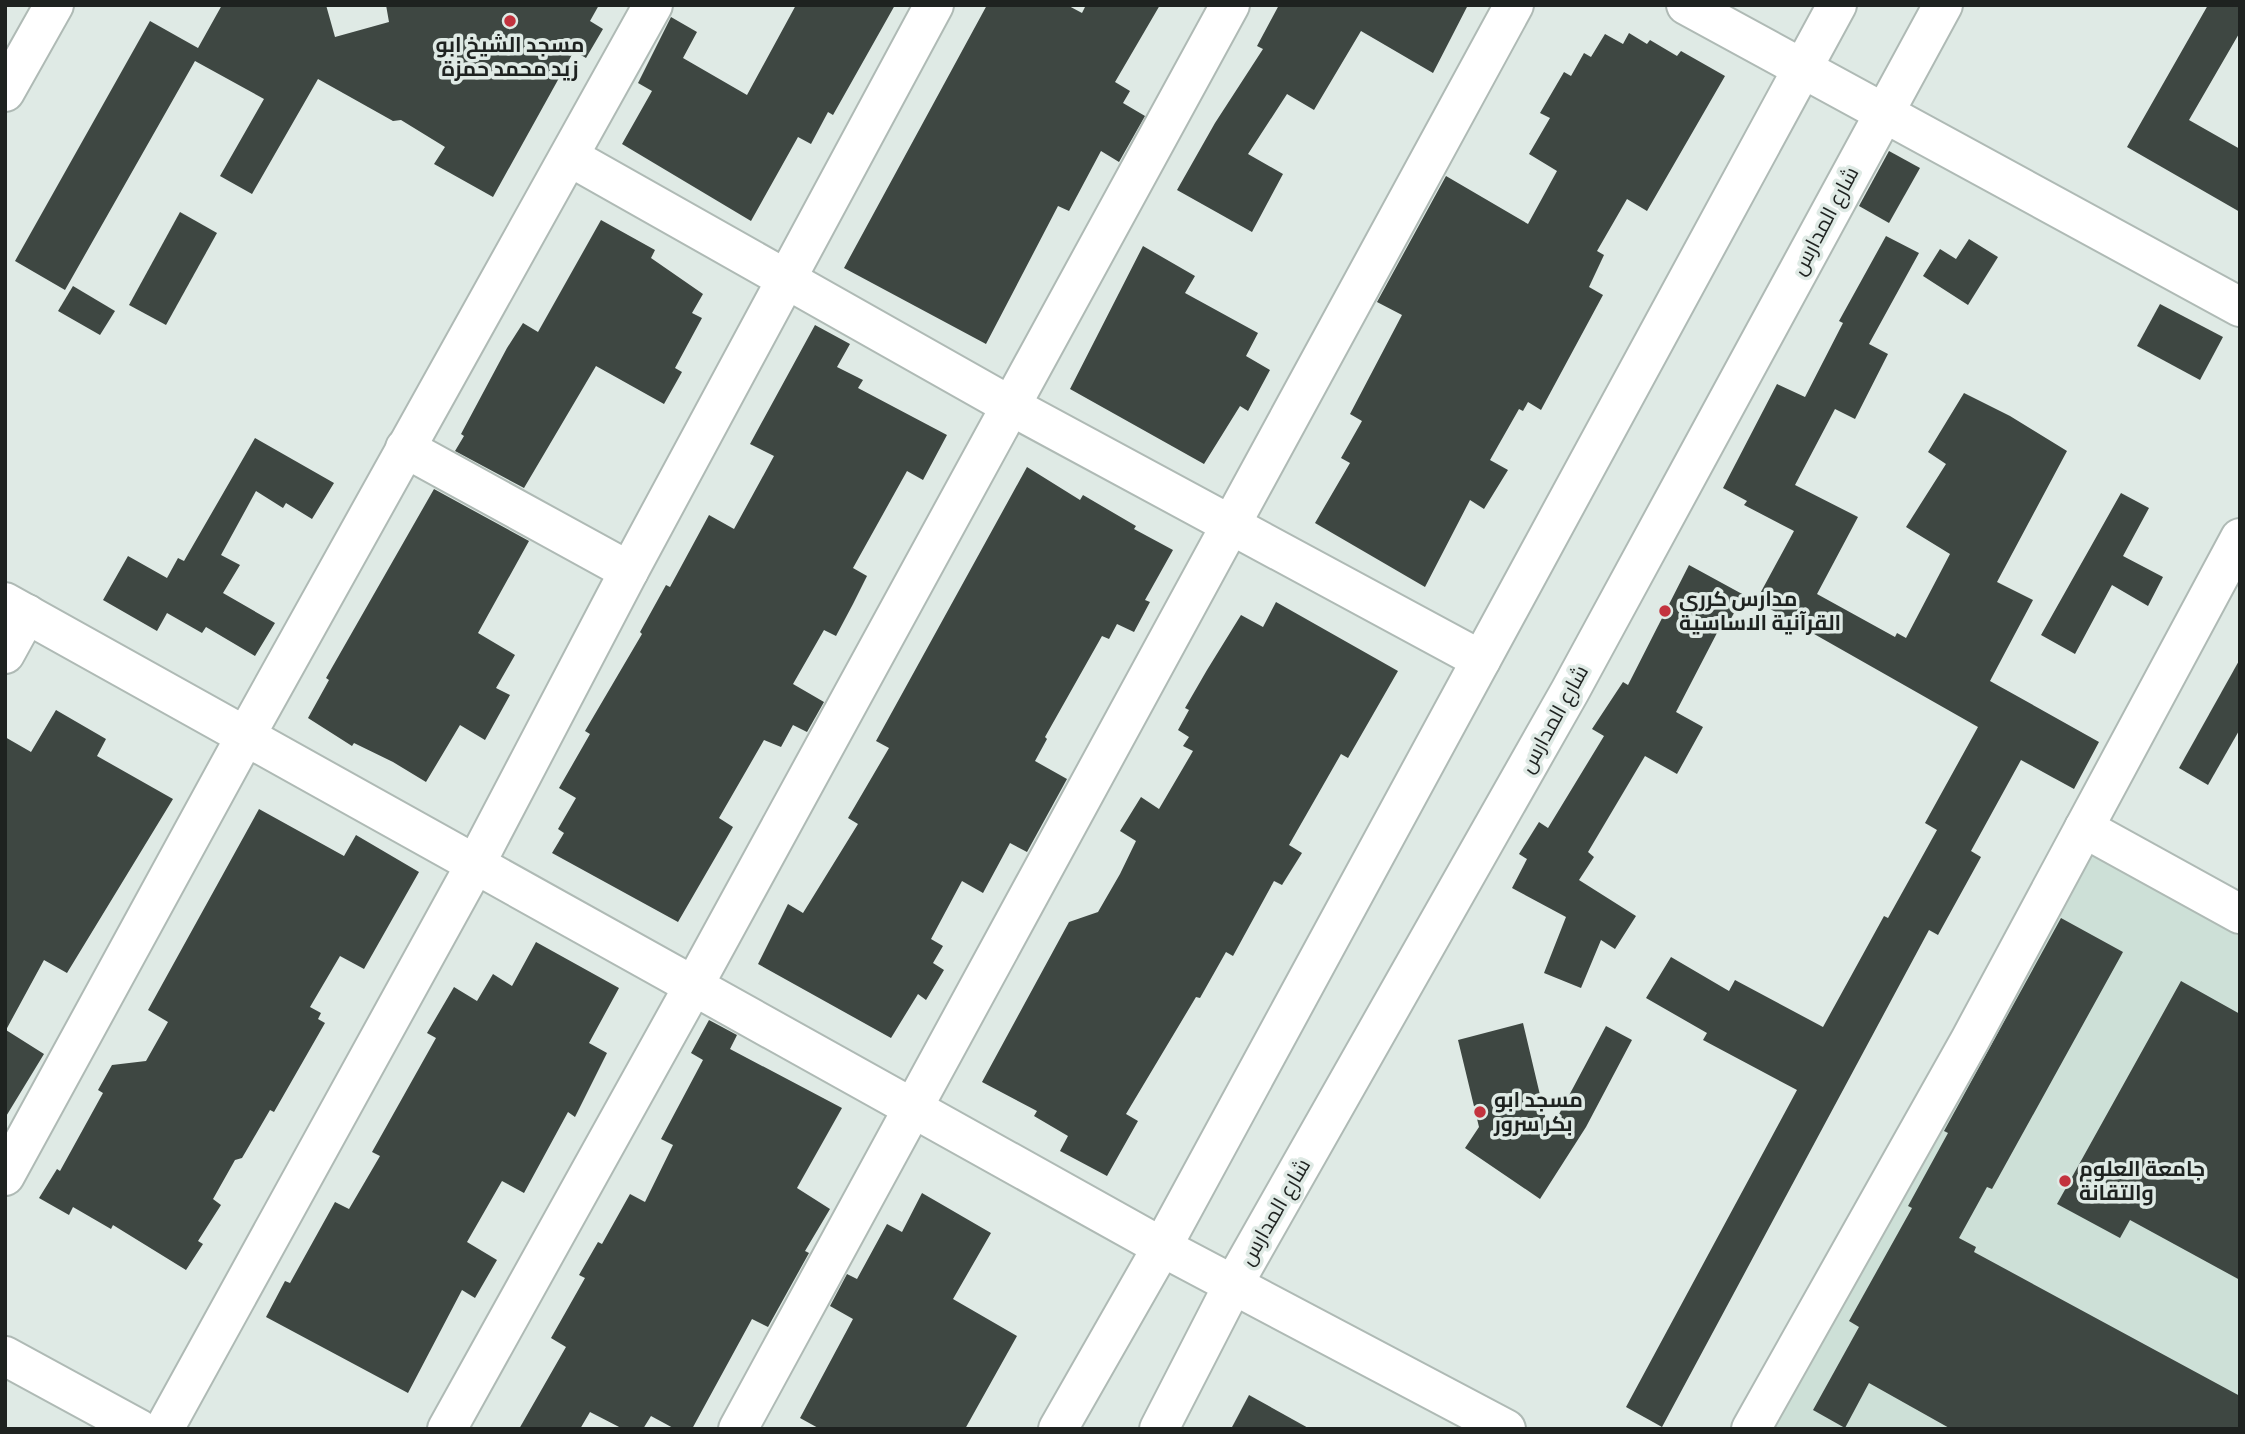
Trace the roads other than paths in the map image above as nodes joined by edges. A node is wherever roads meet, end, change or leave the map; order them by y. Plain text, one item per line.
1 (54, 5) edge
2 (653, 5) edge
3 (934, 5) edge
4 (1230, 5) edge
5 (1514, 5) edge
6 (1686, 5) edge
7 (1837, 5) edge
8 (1943, 5) edge
9 (1802, 68) junction
10 (5, 92) edge
11 (1883, 113) junction
12 (570, 157) junction
13 (787, 281) junction
14 (2240, 307) edge
15 (1009, 405) junction
16 (405, 447) junction
17 (1230, 527) junction
18 (2240, 538) edge
19 (629, 571) junction
20 (16, 608) edge
21 (5, 654) edge
22 (1481, 660) junction
23 (245, 737) junction
24 (2084, 828) junction
25 (476, 863) junction
26 (2240, 914) edge
27 (694, 985) junction
28 (912, 1106) junction
29 (5, 1176) edge
30 (1162, 1247) junction
31 (1233, 1285) junction
32 (5, 1356) edge
33 (139, 1429) edge
34 (164, 1429) edge
35 (447, 1429) edge
36 (738, 1429) edge
37 (1058, 1429) edge
38 (1159, 1429) edge
39 (1507, 1429) edge
40 (1751, 1429) edge

1 - 10 street
2 - 12 street
3 - 13 street
4 - 15 street
5 - 17 street
6 - 9 street
7 - 9 street
8 - 11 street, شارع المدارس
9 - 11 street
9 - 22 street
11 - 14 street
11 - 31 street, شارع المدارس
12 - 13 street
12 - 16 street
13 - 15 street
13 - 19 street
15 - 17 street
15 - 27 street
16 - 19 street
16 - 23 street
17 - 22 street
17 - 28 street
18 - 24 street
19 - 25 street
20 - 21 street
20 - 23 street
22 - 30 street
23 - 25 street
23 - 29 street
24 - 26 street
24 - 40 street
25 - 27 street
25 - 34 street
27 - 28 street
27 - 35 street
28 - 30 street
28 - 36 street
30 - 31 street
30 - 37 street
31 - 38 street, شارع المدارس
31 - 39 street
32 - 33 street

